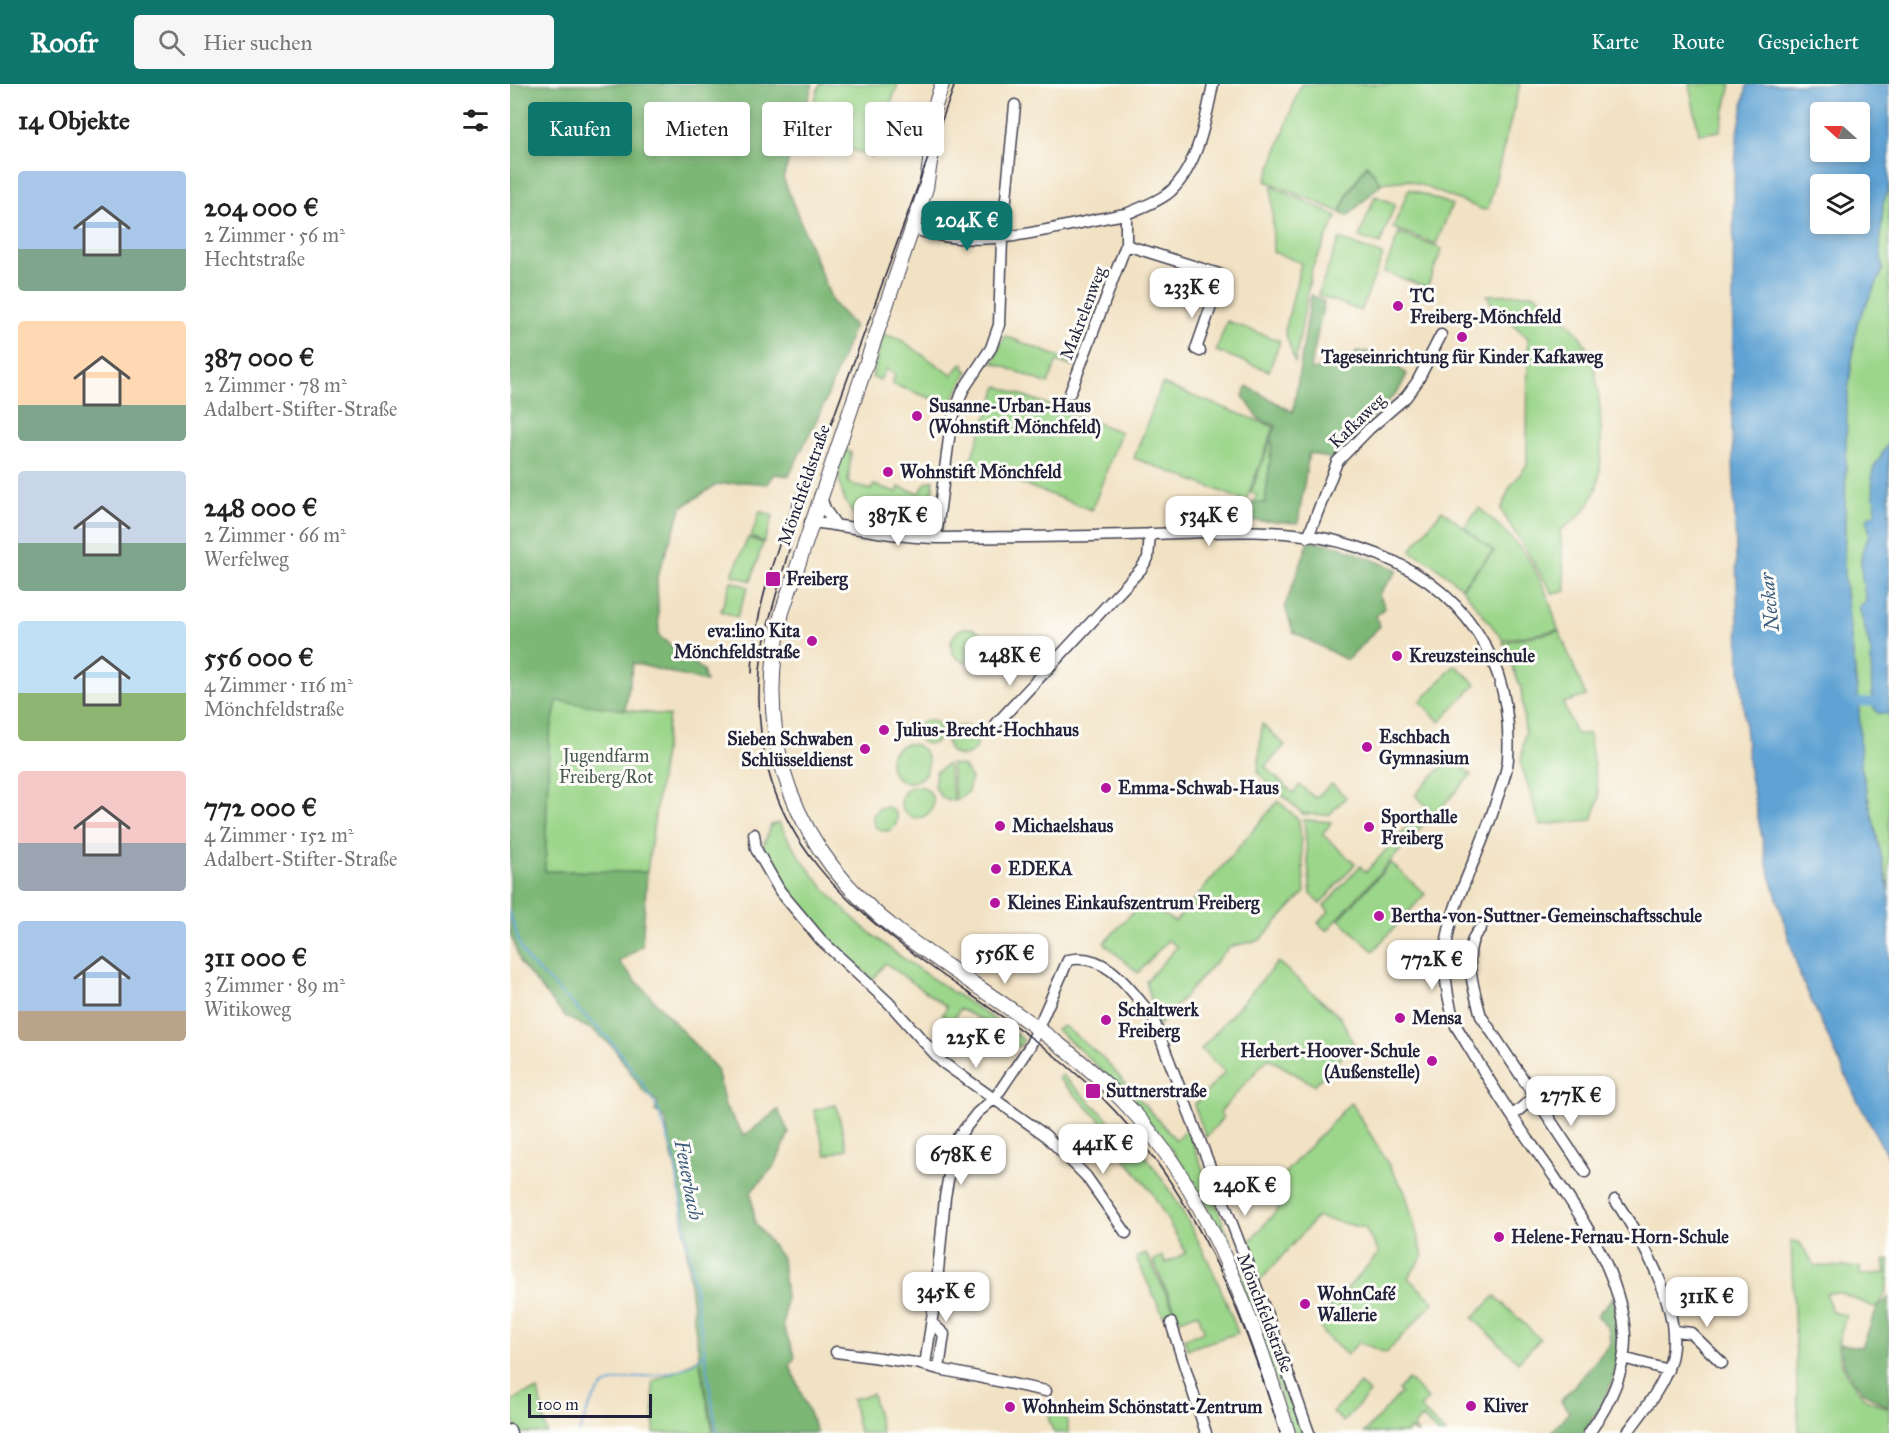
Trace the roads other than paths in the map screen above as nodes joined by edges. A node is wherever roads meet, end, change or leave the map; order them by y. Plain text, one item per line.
1 (942, 84) edge
2 (1213, 84) edge
3 (1015, 105) dead end
4 (1126, 214) junction
5 (911, 228) junction
6 (1002, 240) junction
7 (1126, 245) junction
8 (1442, 335) dead end
9 (1200, 351) dead end
10 (1070, 393) dead end
11 (820, 495) junction
12 (810, 522) junction
13 (836, 525) junction
14 (1150, 534) junction
15 (1302, 536) junction
16 (936, 538) junction
17 (997, 723) dead end
18 (754, 834) dead end
19 (1481, 928) dead end
20 (1039, 1028) junction
21 (1534, 1097) junction
22 (995, 1098) junction
23 (1512, 1116) junction
24 (1585, 1172) dead end
25 (1615, 1200) dead end
26 (1126, 1233) dead end
27 (932, 1323) junction
28 (1171, 1323) dead end
29 (1675, 1331) junction
30 (836, 1352) dead end
31 (1623, 1358) junction
32 (1722, 1363) dead end
33 (925, 1365) junction
34 (939, 1369) junction
35 (1668, 1370) junction
36 (1046, 1391) dead end
37 (1206, 1433) edge
38 (1288, 1433) edge
39 (1308, 1433) edge
40 (1589, 1433) edge
41 (1627, 1433) edge

1 - 5 main road, Mönchfeldstraße
2 - 4 street
3 - 6 street
4 - 6 street
4 - 7 street, Makrelenweg
5 - 6 street
5 - 11 main road, Mönchfeldstraße
6 - 16 street
7 - 9 street
7 - 10 street, Makrelenweg
8 - 15 street, Kafkaweg
11 - 12 main road, Mönchfeldstraße
11 - 13 street
12 - 13 street
12 - 20 main road, Mönchfeldstraße
13 - 16 street
14 - 15 street
14 - 16 street
14 - 17 street
15 - 23 street
18 - 22 street
19 - 21 street
20 - 22 street
20 - 38 main road, Mönchfeldstraße
20 - 39 street
21 - 23 street
21 - 24 street
22 - 26 street
22 - 27 street
23 - 31 street
25 - 29 street
27 - 33 street
27 - 34 street
28 - 37 street
29 - 32 street
29 - 35 street
30 - 33 street
31 - 35 street
31 - 40 street
33 - 34 street
34 - 36 street
35 - 41 street

